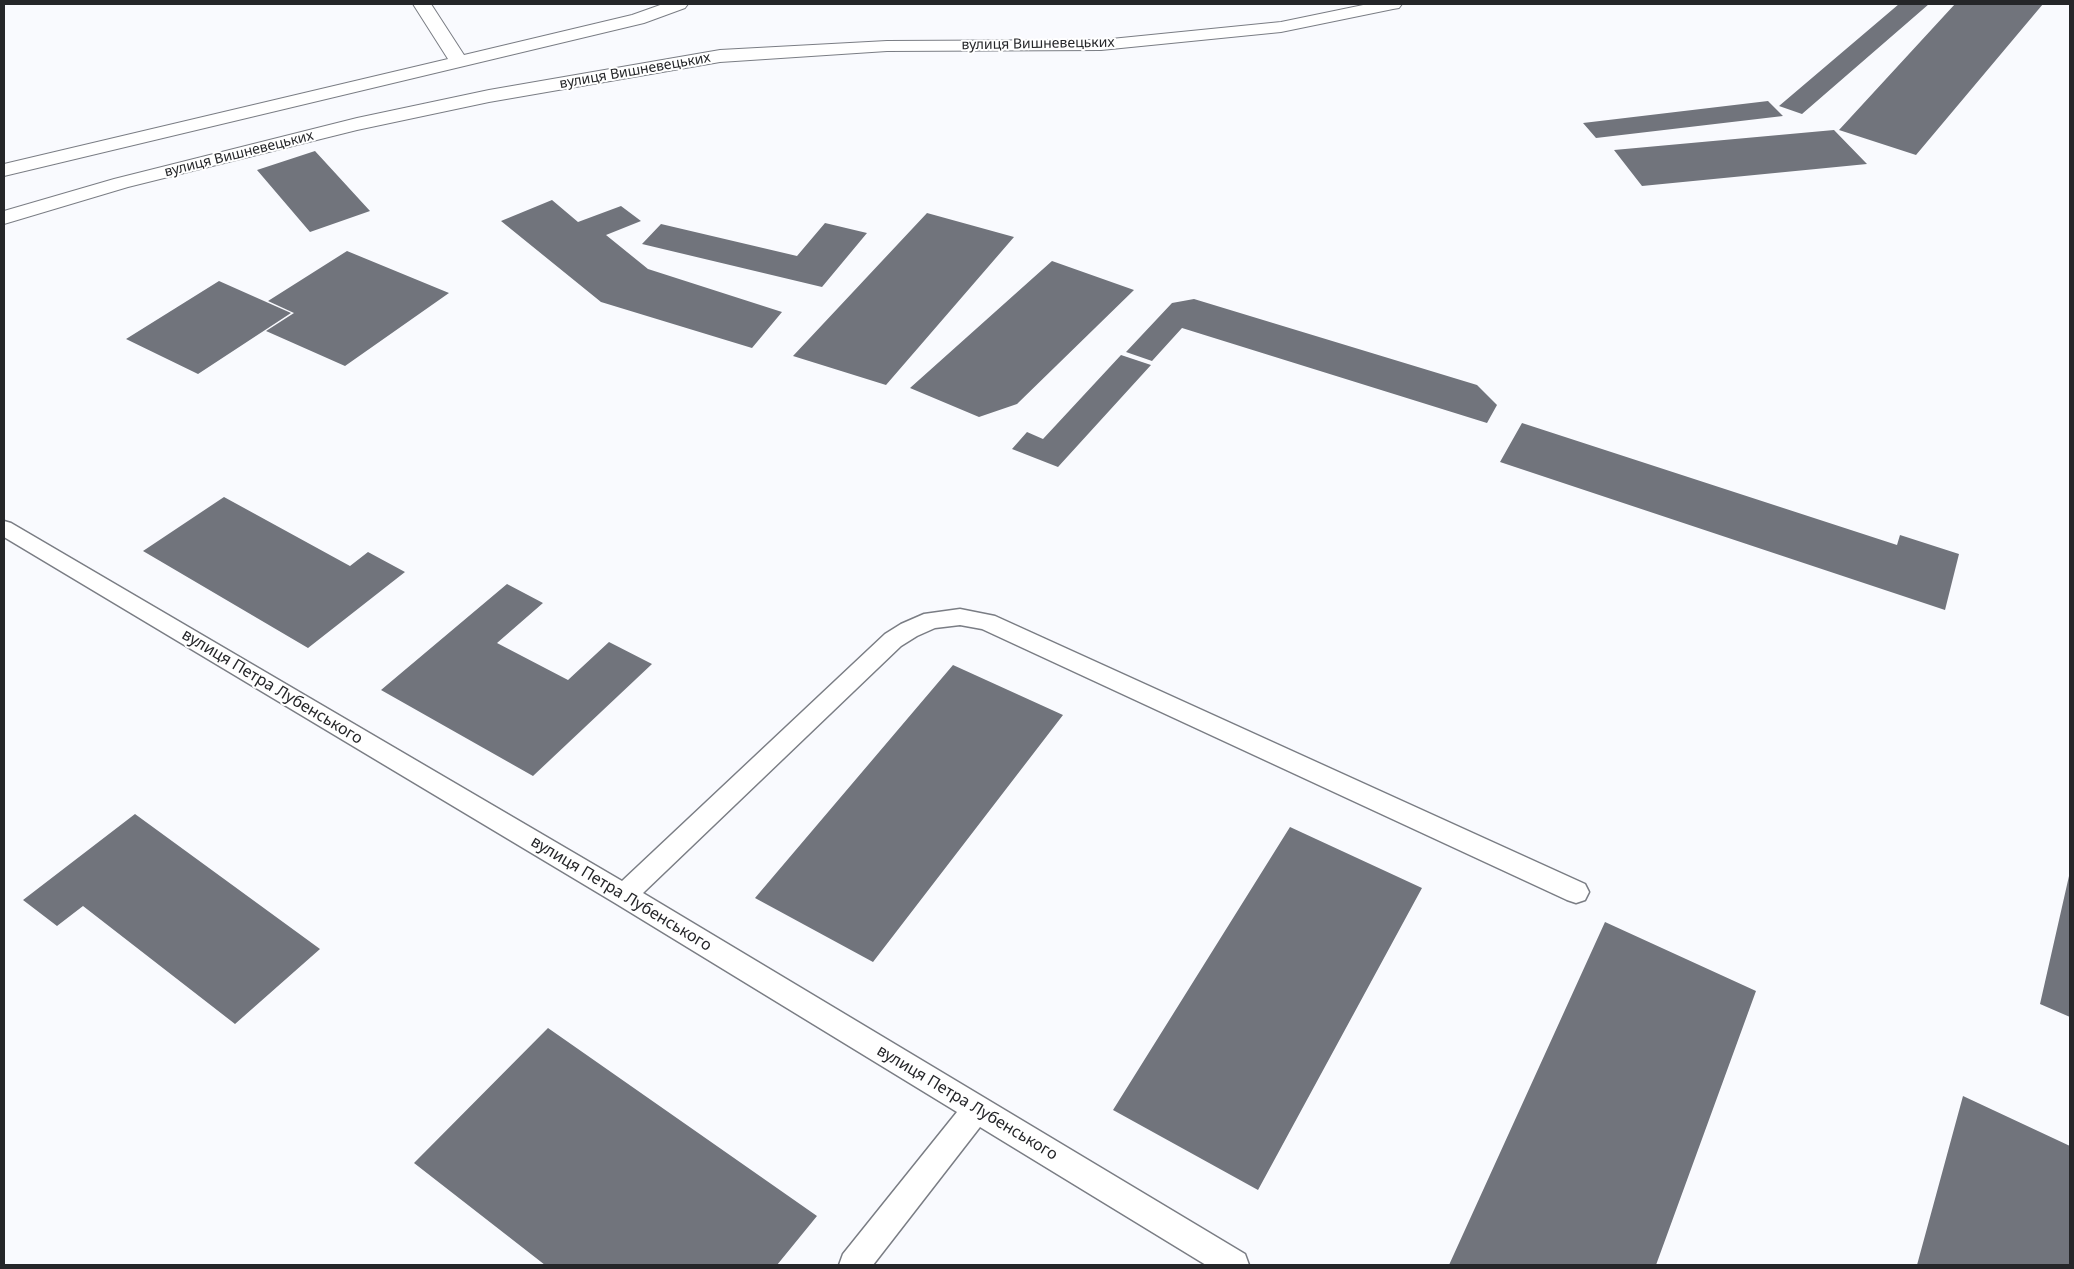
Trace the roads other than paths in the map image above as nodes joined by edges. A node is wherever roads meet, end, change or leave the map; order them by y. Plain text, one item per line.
1 (422, 4) edge
2 (679, 4) edge
3 (1393, 4) edge
4 (459, 61) junction
5 (4, 170) edge
6 (4, 218) edge
7 (4, 528) edge
8 (1576, 892) dead end
9 (624, 895) junction
10 (977, 1109) junction
11 (854, 1265) edge
12 (1234, 1265) edge

1 - 4 main road
2 - 4 main road
3 - 6 main road, вулиця Вишневецьких
4 - 5 main road
7 - 9 lane, вулиця Петра Лубенського
8 - 9 lane
9 - 10 lane, вулиця Петра Лубенського
10 - 11 lane
10 - 12 lane, вулиця Петра Лубенського

